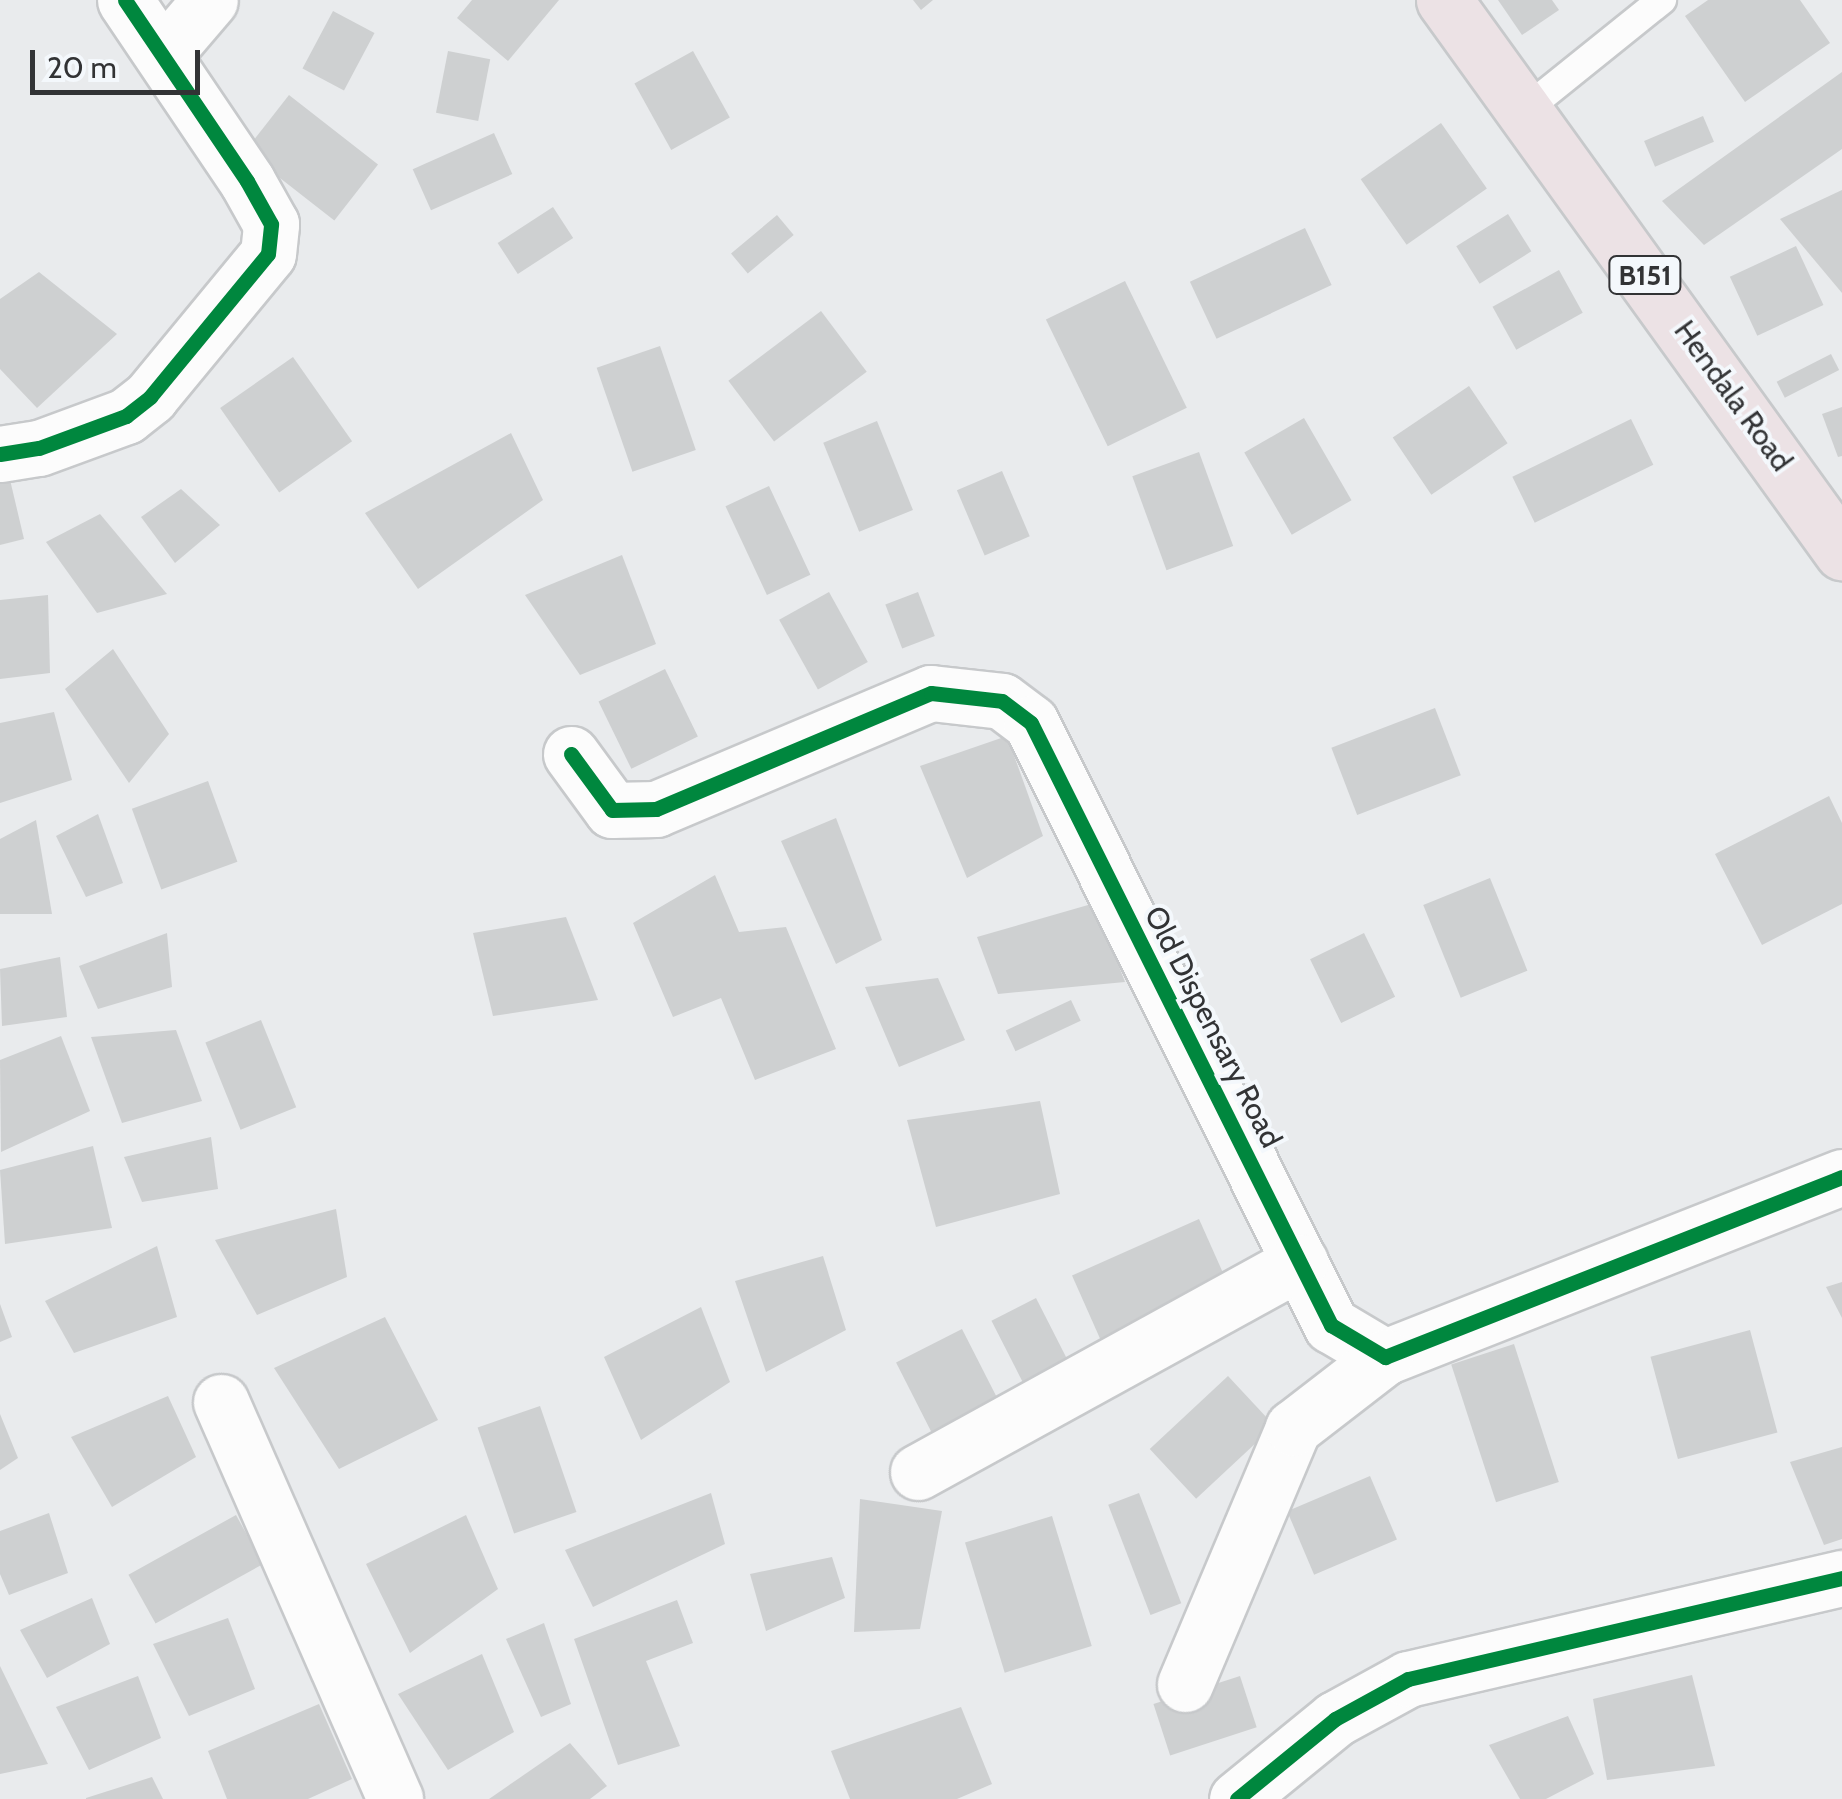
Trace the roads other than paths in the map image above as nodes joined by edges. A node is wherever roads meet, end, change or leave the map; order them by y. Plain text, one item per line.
1 (125, 0) edge
2 (210, 0) edge
3 (1444, 0) edge
4 (1662, 0) edge
5 (163, 55) junction
6 (1525, 110) junction
7 (0, 454) edge
8 (1827, 497) edge
9 (1842, 552) edge
10 (571, 754) dead end
11 (1842, 1177) edge
12 (1300, 1262) junction
13 (1386, 1357) junction
14 (221, 1402) dead end
15 (918, 1472) dead end
16 (1842, 1578) edge
17 (1185, 1684) dead end
18 (394, 1799) edge
19 (1237, 1799) edge

1 - 5 street
2 - 5 street
3 - 6 main road, Hendala Road / B151
4 - 6 lane
5 - 7 street
6 - 8 main road, Hendala Road / B151
8 - 9 main road, Hendala Road / B151
10 - 12 street, Old Dispensary Road
11 - 13 street
12 - 13 street, Old Dispensary Road
12 - 15 street
13 - 17 street
14 - 18 street
16 - 19 street

